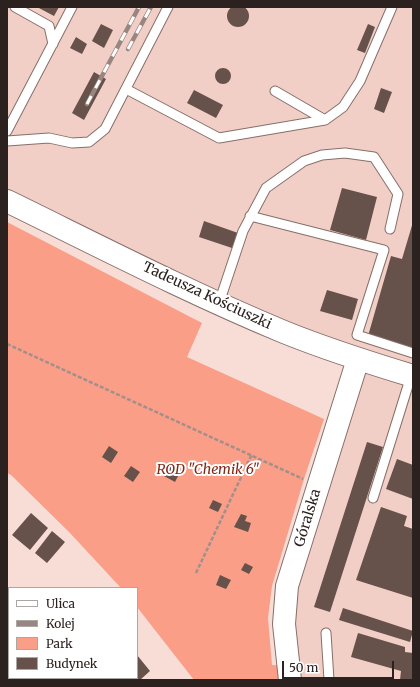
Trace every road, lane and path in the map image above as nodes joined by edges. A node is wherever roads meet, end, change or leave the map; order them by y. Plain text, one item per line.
1 (15, 7) edge
2 (72, 7) edge
3 (168, 7) edge
4 (392, 7) edge
5 (53, 44) junction
6 (126, 89) junction
7 (275, 90) dead end
8 (325, 120) junction
9 (7, 131) edge
10 (7, 141) edge
11 (7, 202) edge
12 (250, 216) junction
13 (390, 229) dead end
14 (219, 303) junction
15 (7, 344) edge
16 (413, 353) edge
17 (358, 359) junction
18 (412, 376) edge
19 (252, 454) junction
20 (318, 486) junction
21 (373, 498) dead end
22 (196, 573) dead end
23 (326, 633) dead end
24 (290, 680) edge
25 (328, 680) edge

1 - 5 lane
2 - 5 lane
3 - 6 lane
4 - 8 lane
5 - 9 lane
6 - 8 lane
6 - 10 lane
7 - 8 lane
11 - 14 main road, Tadeusza Kościuszki
12 - 13 lane
12 - 14 lane
12 - 16 lane
14 - 17 main road, Tadeusza Kościuszki
15 - 19 path
17 - 18 main road, Tadeusza Kościuszki
17 - 20 main road, Góralska
18 - 21 lane
19 - 20 path
19 - 22 path
20 - 24 main road, Góralska
23 - 25 lane

